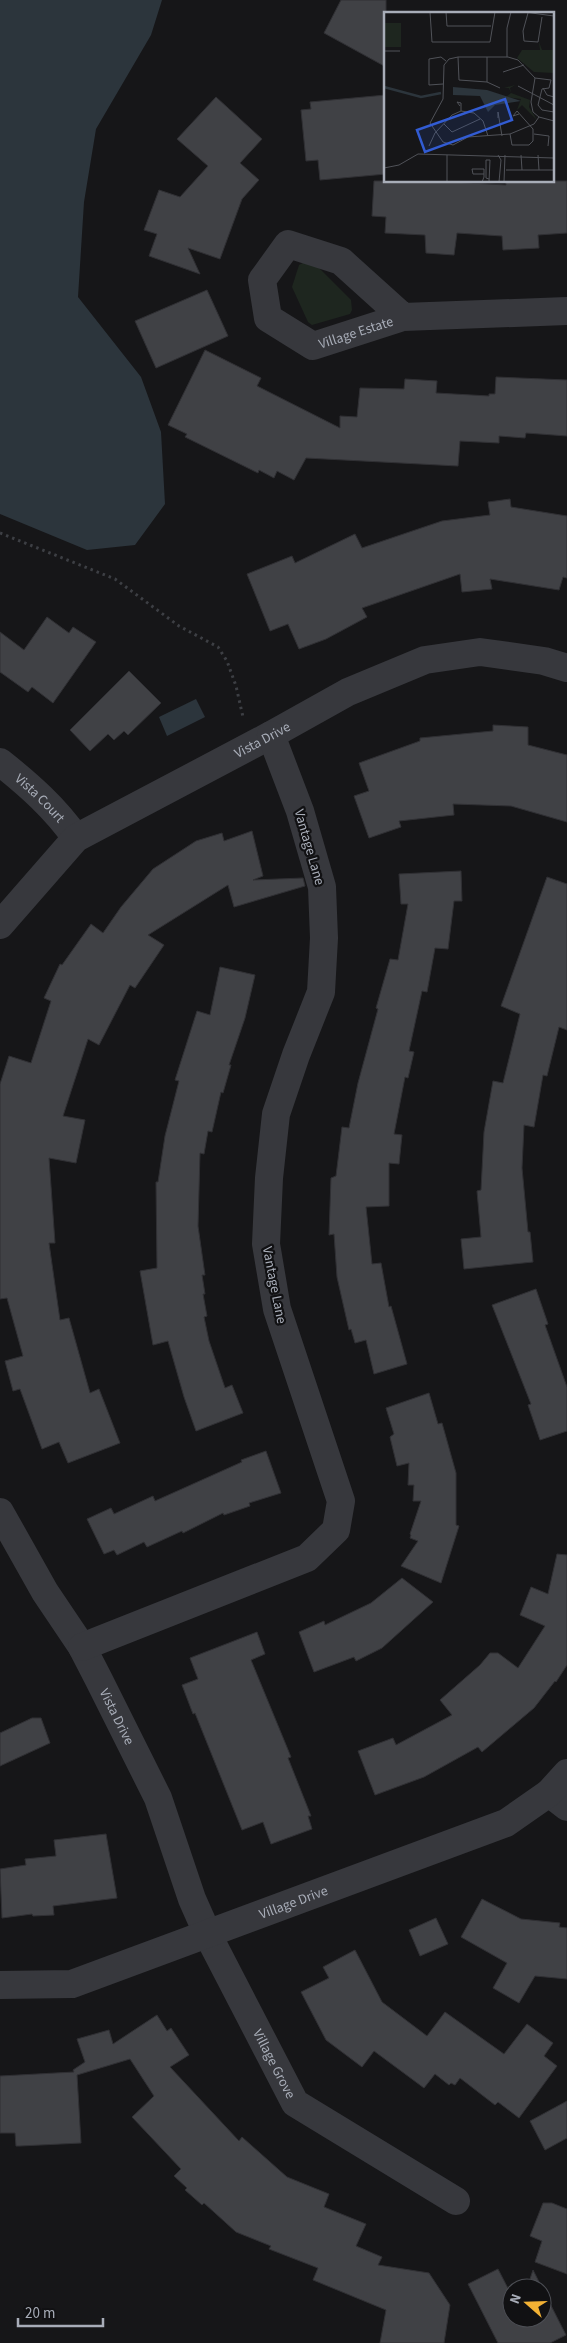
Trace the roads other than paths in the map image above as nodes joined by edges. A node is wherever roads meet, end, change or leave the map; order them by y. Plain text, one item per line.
1 (567, 311) edge
2 (403, 317) junction
3 (567, 668) edge
4 (271, 735) junction
5 (0, 762) edge
6 (76, 838) junction
7 (0, 925) edge
8 (0, 1512) edge
9 (82, 1647) junction
10 (561, 1791) edge
11 (208, 1935) junction
12 (0, 1985) edge
13 (456, 2201) dead end

1 - 2 street, Village Estate
2 - 2 street, Village Estate
3 - 4 street, Vista Drive
4 - 6 street, Vista Drive
4 - 9 street, Vantage Lane
5 - 6 street, Vista Court
6 - 7 street, Vista Drive
8 - 9 street, Vista Drive
9 - 11 street, Vista Drive
10 - 11 street, Village Drive
11 - 12 street, Village Drive
11 - 13 street, Village Grove

